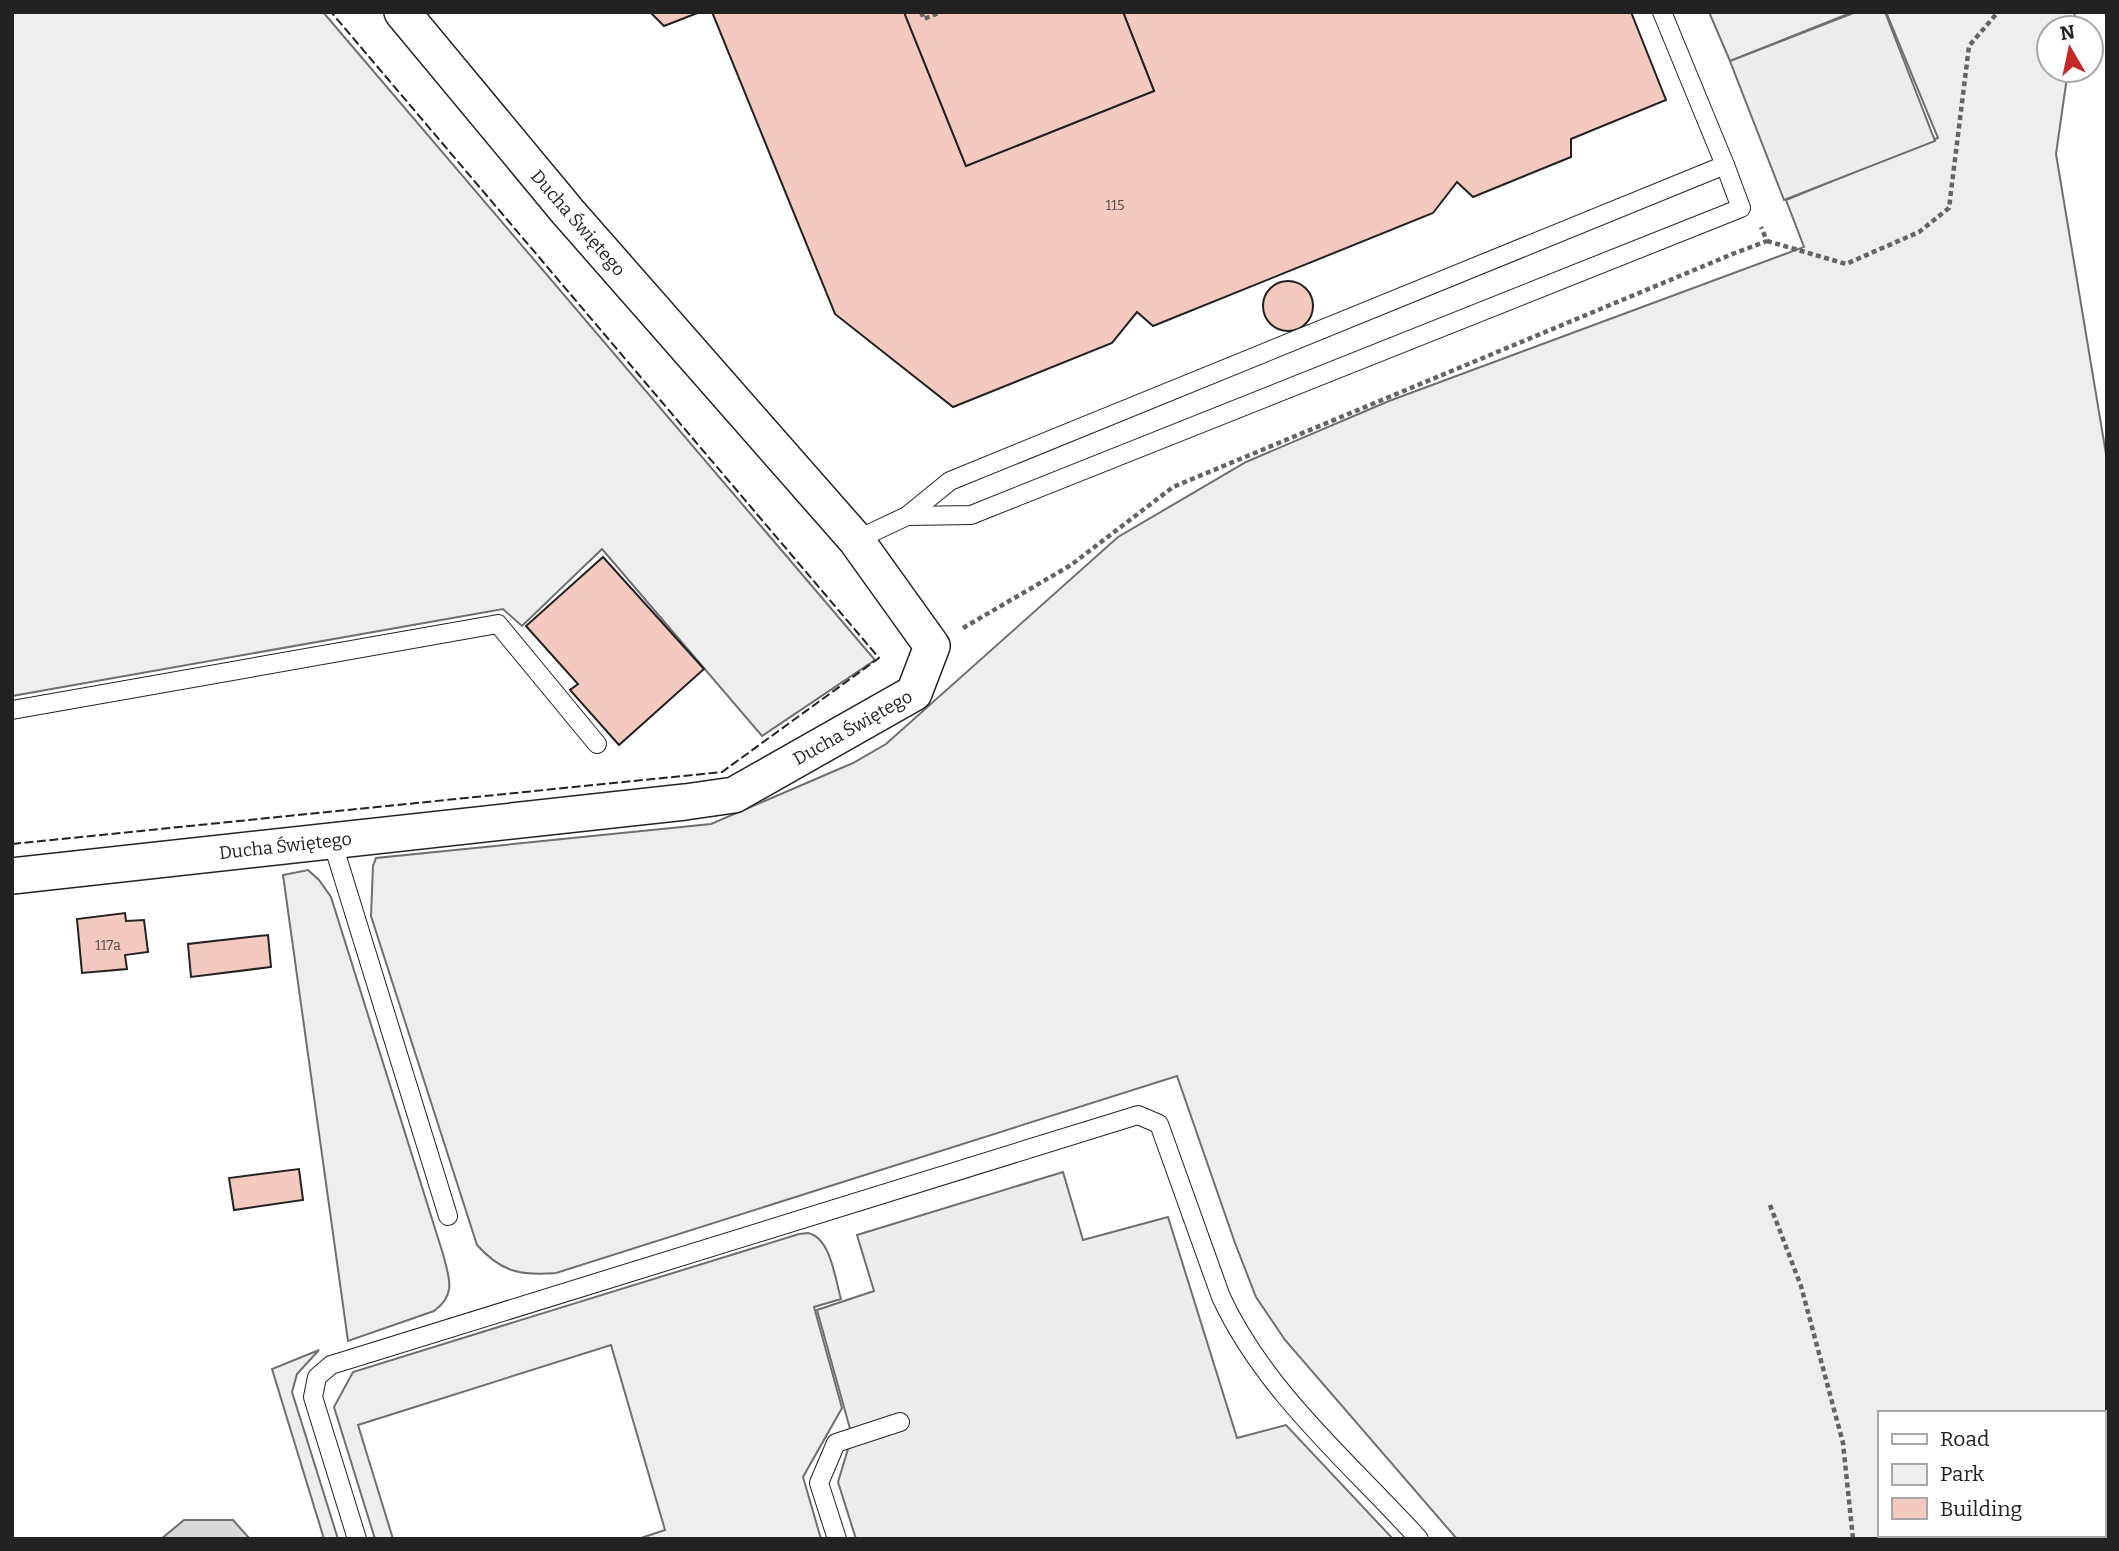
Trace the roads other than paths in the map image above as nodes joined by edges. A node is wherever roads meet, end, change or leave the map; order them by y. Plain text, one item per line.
1 (402, 12) edge
2 (1662, 12) edge
3 (1725, 165) junction
4 (907, 516) junction
5 (856, 540) junction
6 (12, 710) edge
7 (597, 744) dead end
8 (332, 841) junction
9 (12, 876) edge
10 (448, 1216) dead end
11 (900, 1422) dead end
12 (357, 1539) edge
13 (837, 1539) edge
14 (1419, 1539) edge

1 - 5 street, Ducha Świętego
2 - 3 lane
3 - 4 lane
3 - 4 lane
4 - 5 lane
5 - 8 street, Ducha Świętego
6 - 7 lane
8 - 9 street, Ducha Świętego
8 - 10 lane
11 - 13 lane
12 - 14 lane

